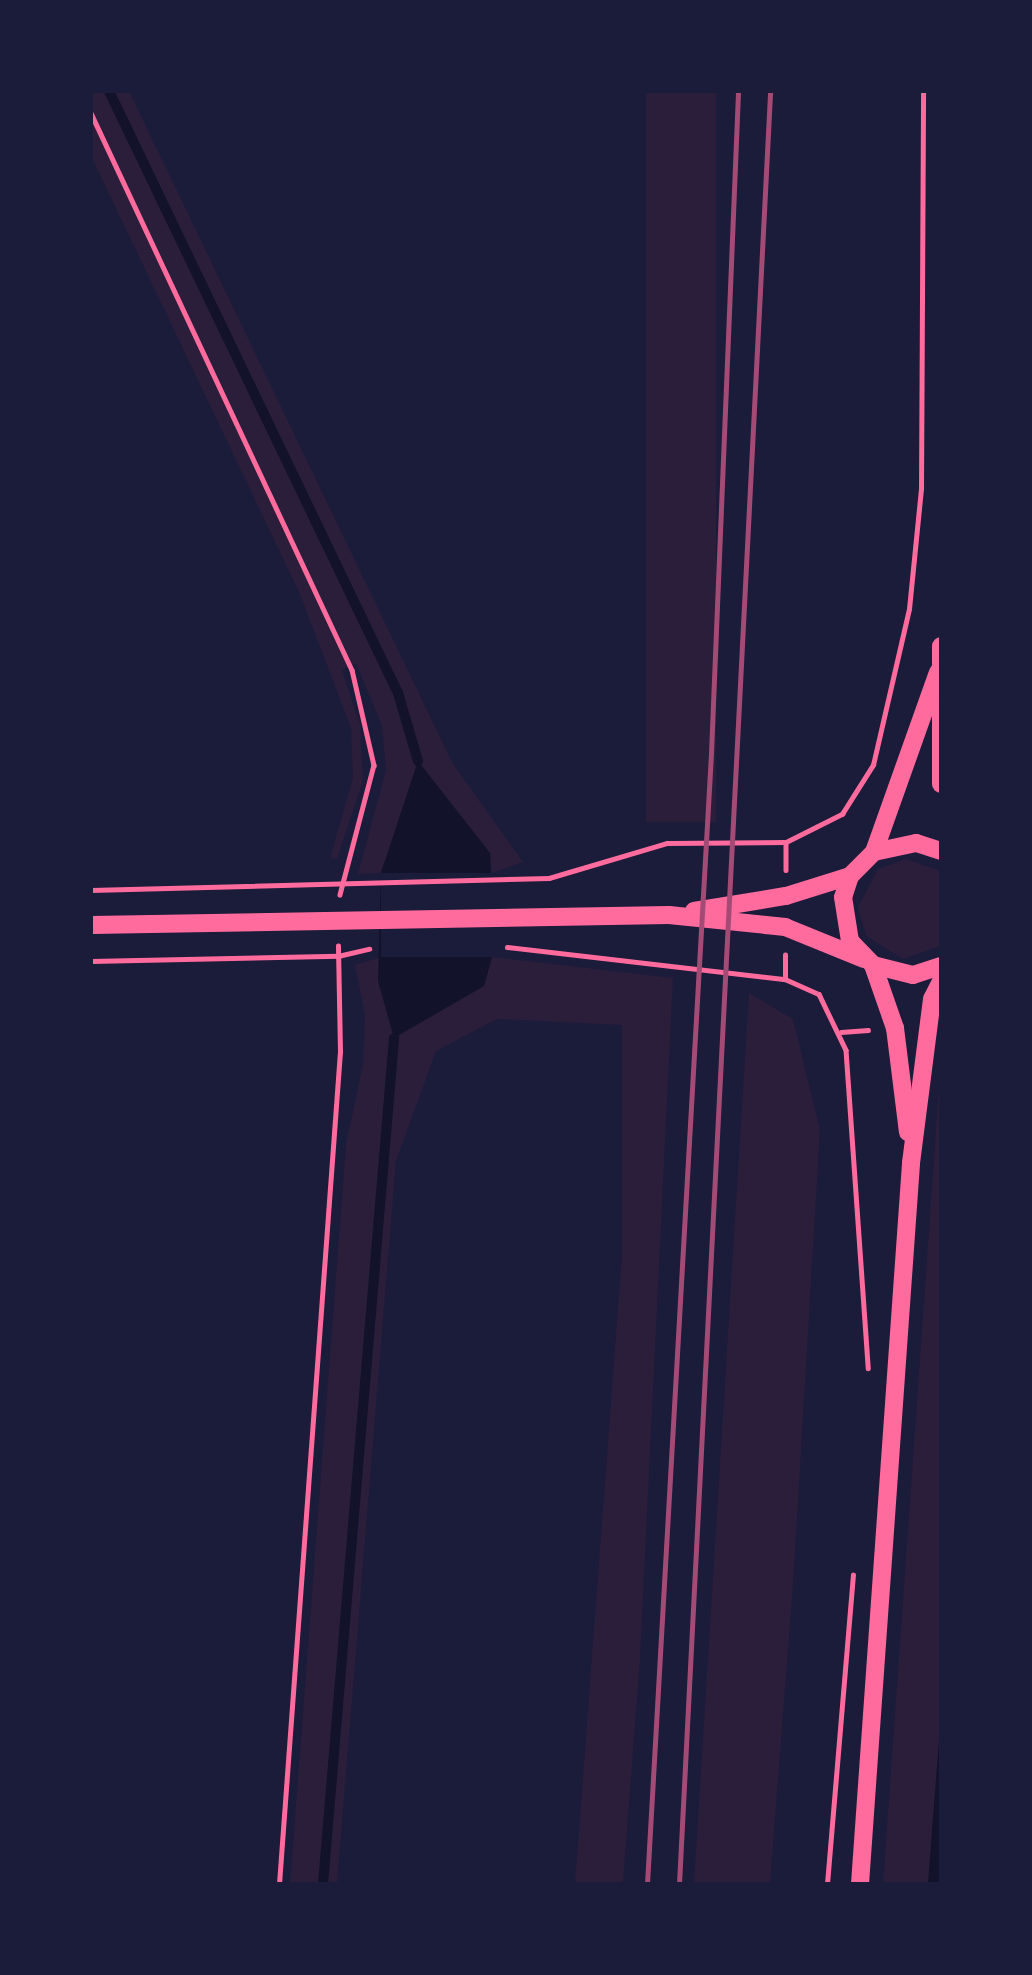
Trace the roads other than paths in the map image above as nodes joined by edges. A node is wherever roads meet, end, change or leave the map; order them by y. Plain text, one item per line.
1 (941, 646) edge
2 (938, 672) junction
3 (941, 784) edge
4 (941, 851) edge
5 (874, 852) junction
6 (850, 876) junction
7 (669, 915) junction
8 (91, 925) edge
9 (869, 962) junction
10 (941, 966) edge
11 (941, 981) edge
12 (911, 1163) junction
13 (860, 1884) edge

1 - 2 main road
2 - 3 main road
2 - 5 main road
4 - 5 main road
5 - 6 main road
6 - 7 main road
6 - 9 main road
7 - 8 main road
7 - 9 main road
9 - 10 main road
9 - 12 main road
11 - 12 main road
12 - 13 main road

